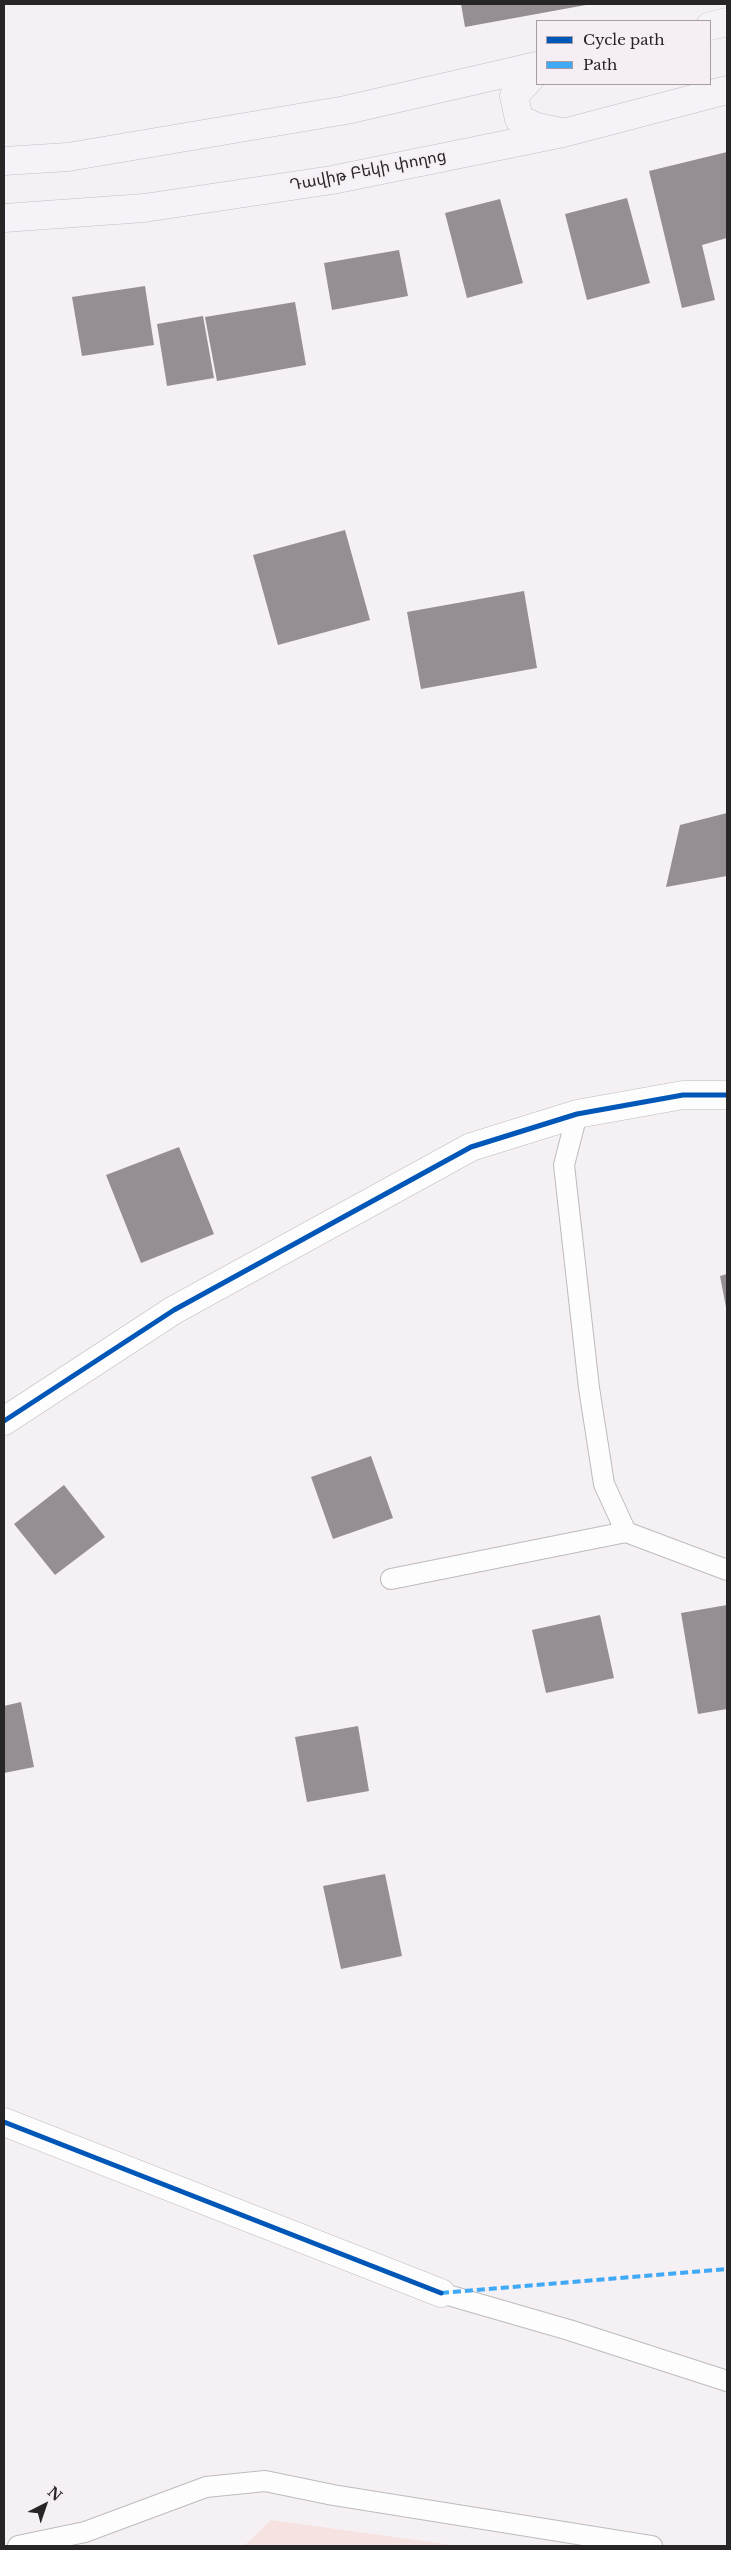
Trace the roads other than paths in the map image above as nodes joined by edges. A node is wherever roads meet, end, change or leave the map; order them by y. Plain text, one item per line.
1 (727, 22) edge
2 (711, 26) edge
3 (536, 66) edge
4 (536, 72) edge
5 (727, 90) edge
6 (563, 133) junction
7 (4, 161) edge
8 (4, 218) edge
9 (727, 1095) edge
10 (577, 1114) junction
11 (4, 1421) edge
12 (626, 1532) junction
13 (727, 1570) edge
14 (391, 1579) dead end
15 (4, 2122) edge
16 (441, 2293) joint
17 (727, 2382) edge
18 (18, 2546) edge
19 (652, 2546) edge

1 - 2 main road
3 - 7 main road
4 - 6 main road
5 - 6 main road, Դավիթ Բեկի փողոց
6 - 8 main road, Դավիթ Բեկի փողոց
9 - 10 street
10 - 11 street
10 - 12 lane
12 - 13 lane
12 - 14 lane
15 - 16 street
16 - 17 lane
18 - 19 lane

